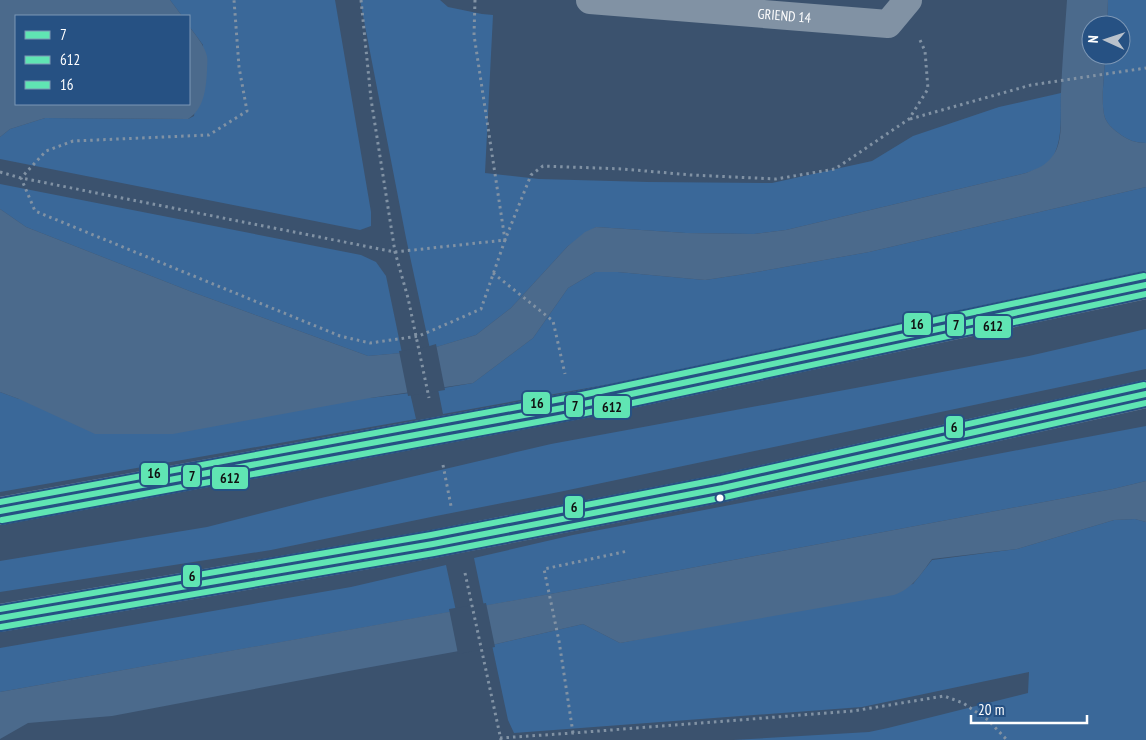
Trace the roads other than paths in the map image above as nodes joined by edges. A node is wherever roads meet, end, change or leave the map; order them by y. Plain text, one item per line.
1 (590, 0) edge
2 (906, 3) edge
3 (1146, 286) edge
4 (1146, 394) edge
5 (0, 511) edge
6 (2, 618) edge

1 - 2 street, GRIEND 14
3 - 5 main road
4 - 6 main road

